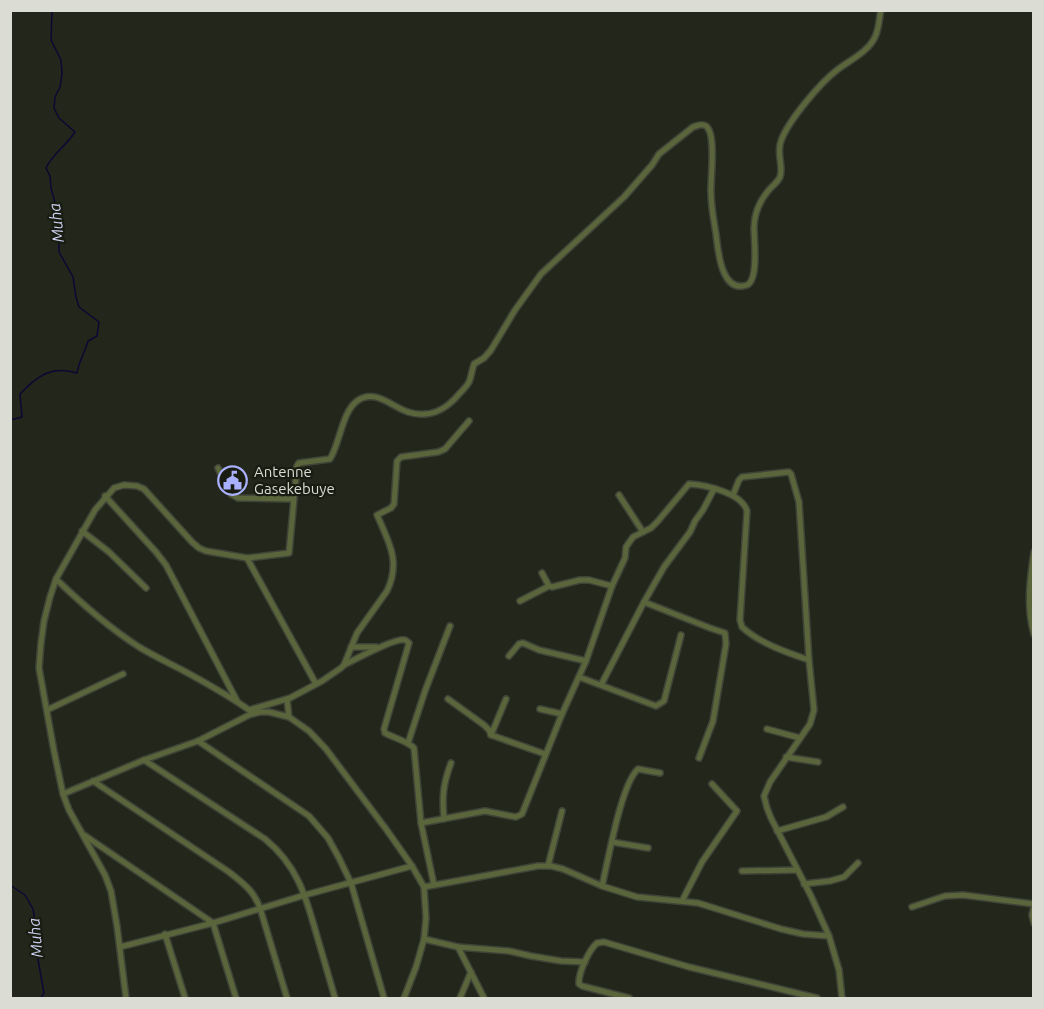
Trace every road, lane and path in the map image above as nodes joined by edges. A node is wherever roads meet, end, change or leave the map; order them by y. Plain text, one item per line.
1 (881, 10) edge
2 (469, 421) dead end
3 (218, 468) dead end
4 (714, 489) junction
5 (619, 495) dead end
6 (732, 495) junction
7 (105, 496) junction
8 (293, 498) junction
9 (82, 531) junction
10 (643, 532) junction
11 (1034, 552) edge
12 (247, 558) junction
13 (542, 573) dead end
14 (56, 579) junction
15 (549, 586) junction
16 (612, 586) junction
17 (146, 588) dead end
18 (520, 601) dead end
19 (644, 602) junction
20 (450, 626) dead end
21 (1034, 634) edge
22 (681, 635) dead end
23 (351, 647) junction
24 (379, 647) junction
25 (509, 656) dead end
26 (809, 660) junction
27 (586, 661) junction
28 (344, 664) junction
29 (123, 674) dead end
30 (579, 677) junction
31 (316, 684) junction
32 (601, 685) junction
33 (287, 699) junction
34 (448, 699) dead end
35 (506, 699) dead end
36 (237, 701) junction
37 (279, 701) junction
38 (540, 709) dead end
39 (46, 710) junction
40 (252, 712) junction
41 (280, 714) junction
42 (562, 714) junction
43 (289, 717) junction
44 (767, 729) dead end
45 (490, 735) junction
46 (800, 738) junction
47 (198, 741) junction
48 (408, 743) junction
49 (545, 754) junction
50 (786, 757) junction
51 (699, 758) dead end
52 (144, 760) junction
53 (818, 762) dead end
54 (451, 763) dead end
55 (660, 773) dead end
56 (93, 781) junction
57 (712, 784) dead end
58 (63, 794) junction
59 (843, 807) dead end
60 (562, 812) dead end
61 (444, 819) junction
62 (421, 823) junction
63 (777, 831) junction
64 (81, 834) junction
65 (612, 842) junction
66 (648, 848) dead end
67 (858, 863) dead end
68 (412, 866) junction
69 (548, 866) junction
70 (797, 870) junction
71 (742, 871) dead end
72 (351, 883) junction
73 (804, 884) junction
74 (434, 885) junction
75 (602, 886) junction
76 (424, 887) junction
77 (305, 895) junction
78 (682, 901) junction
79 (1034, 905) edge
80 (912, 907) dead end
81 (260, 908) junction
82 (213, 922) junction
83 (1034, 923) edge
84 (165, 934) junction
85 (829, 936) junction
86 (424, 939) junction
87 (120, 947) junction
88 (458, 947) junction
89 (585, 962) junction
90 (471, 972) junction
91 (126, 999) edge
92 (184, 999) edge
93 (236, 999) edge
94 (287, 999) edge
95 (335, 999) edge
96 (384, 999) edge
97 (404, 999) edge
98 (460, 999) edge
99 (484, 999) edge
100 (629, 999) edge
101 (817, 999) edge
102 (842, 999) edge

1 - 8 street
2 - 23 street
3 - 8 street
4 - 6 street
4 - 10 street
4 - 19 street
5 - 10 street
6 - 26 street
6 - 26 street
7 - 9 street
7 - 12 street
7 - 36 street
8 - 12 street
9 - 14 street
9 - 17 street
10 - 16 street
11 - 21 street
12 - 31 street
13 - 15 street
14 - 36 street
14 - 39 street
15 - 16 street
15 - 18 street
16 - 27 street
19 - 32 street
19 - 51 street
20 - 48 street
22 - 32 street
23 - 24 street
23 - 28 street
24 - 28 street
24 - 48 street
25 - 27 street
26 - 46 street
27 - 30 street
28 - 31 street
29 - 39 street
30 - 32 street
30 - 42 street
31 - 33 street
33 - 37 street
33 - 43 street
34 - 45 street
35 - 45 street
36 - 40 street
37 - 40 street
37 - 41 street
38 - 42 street
39 - 58 street
40 - 41 street
40 - 47 street
41 - 43 street
42 - 49 street
43 - 68 street
44 - 46 street
45 - 49 street
46 - 50 street
47 - 52 street
47 - 72 street
48 - 62 street
49 - 61 street
50 - 53 street
50 - 63 street
52 - 56 street
52 - 77 street
54 - 61 street
55 - 65 street
56 - 58 street
56 - 81 street
57 - 78 street
58 - 64 street
59 - 63 street
60 - 69 street
61 - 62 street
62 - 74 street
63 - 70 street
64 - 82 street
64 - 87 street
65 - 66 street
65 - 75 street
67 - 73 street
68 - 72 street
68 - 76 street
69 - 74 street
69 - 75 street
70 - 71 street
70 - 73 street
72 - 77 street
72 - 96 street
73 - 85 street
74 - 76 street
75 - 78 street
76 - 86 street
77 - 81 street
77 - 95 street
78 - 85 street
79 - 80 street
79 - 83 street
81 - 82 street
81 - 94 street
82 - 84 street
82 - 93 street
84 - 87 street
84 - 92 street
85 - 102 street
86 - 88 street
86 - 97 street
87 - 91 street
88 - 89 street
88 - 90 street
89 - 100 street
89 - 101 street
90 - 98 street
90 - 99 street

